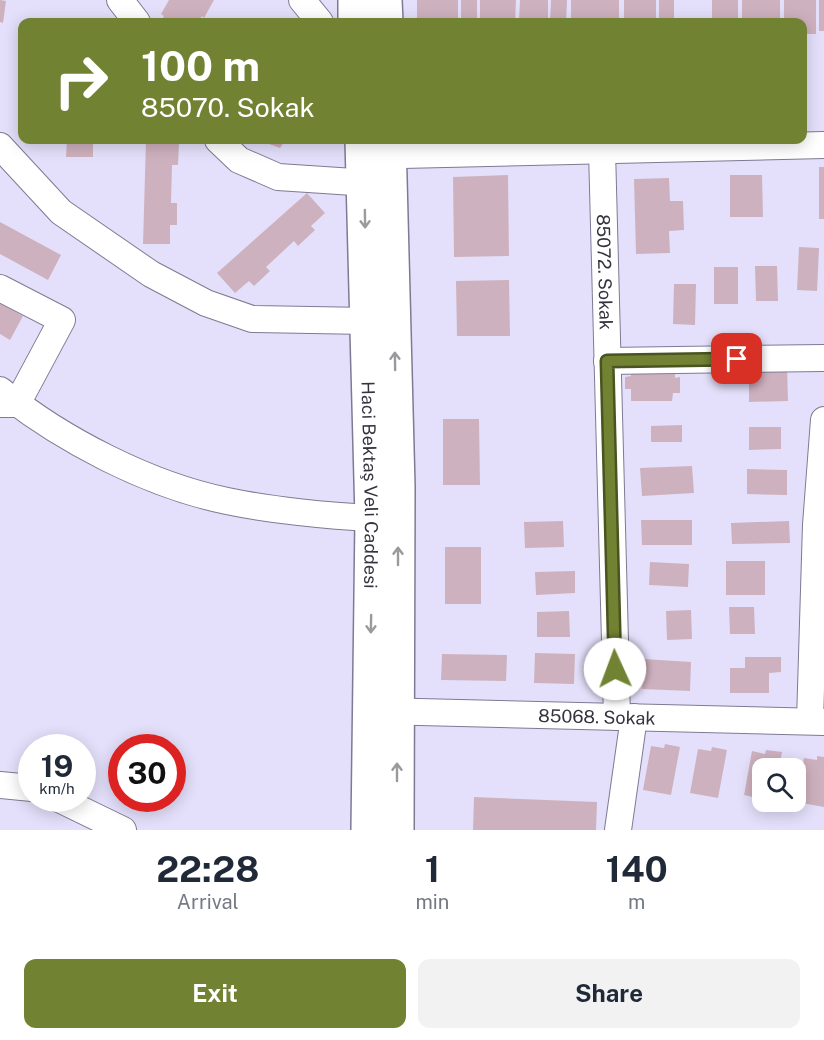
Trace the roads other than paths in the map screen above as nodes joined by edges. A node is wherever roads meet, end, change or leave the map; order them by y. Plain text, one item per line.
1 (120, 0) edge
2 (302, 0) edge
3 (355, 0) edge
4 (385, 0) edge
5 (134, 18) edge
6 (317, 18) edge
7 (355, 18) edge
8 (386, 18) edge
9 (222, 144) edge
10 (366, 144) edge
11 (824, 145) edge
12 (0, 146) edge
13 (602, 150) junction
14 (381, 160) edge
15 (0, 288) edge
16 (368, 321) junction
17 (824, 358) edge
18 (607, 361) junction
19 (6, 399) edge
20 (824, 420) edge
21 (372, 518) junction
22 (820, 525) edge
23 (383, 711) junction
24 (626, 717) junction
25 (817, 721) edge
26 (0, 785) edge
27 (18, 787) edge
28 (86, 812) edge
29 (123, 830) edge
30 (368, 830) edge
31 (397, 830) edge
32 (618, 830) edge

1 - 5 street
2 - 6 street
3 - 7 main road
4 - 8 main road
9 - 14 street
10 - 14 main road, Haci Bektaş Veli Caddesi
11 - 13 street
12 - 16 street
13 - 14 street
13 - 18 street, 85072. Sokak
14 -> 16 main road, Haci Bektaş Veli Caddesi
23 -> 14 main road, Haci Bektaş Veli Caddesi
15 - 19 street
16 - 21 main road, Haci Bektaş Veli Caddesi
17 - 18 street
18 - 24 street, 85072. Sokak
19 - 21 street
20 - 22 street
21 -> 23 main road, Haci Bektaş Veli Caddesi
22 - 25 street
23 - 24 street, 85068. Sokak
23 - 30 main road, Haci Bektaş Veli Caddesi
31 -> 23 main road, Haci Bektaş Veli Caddesi
24 - 25 street, 85068. Sokak
24 - 32 street, 85072. Sokak
26 - 27 street
28 - 29 street

